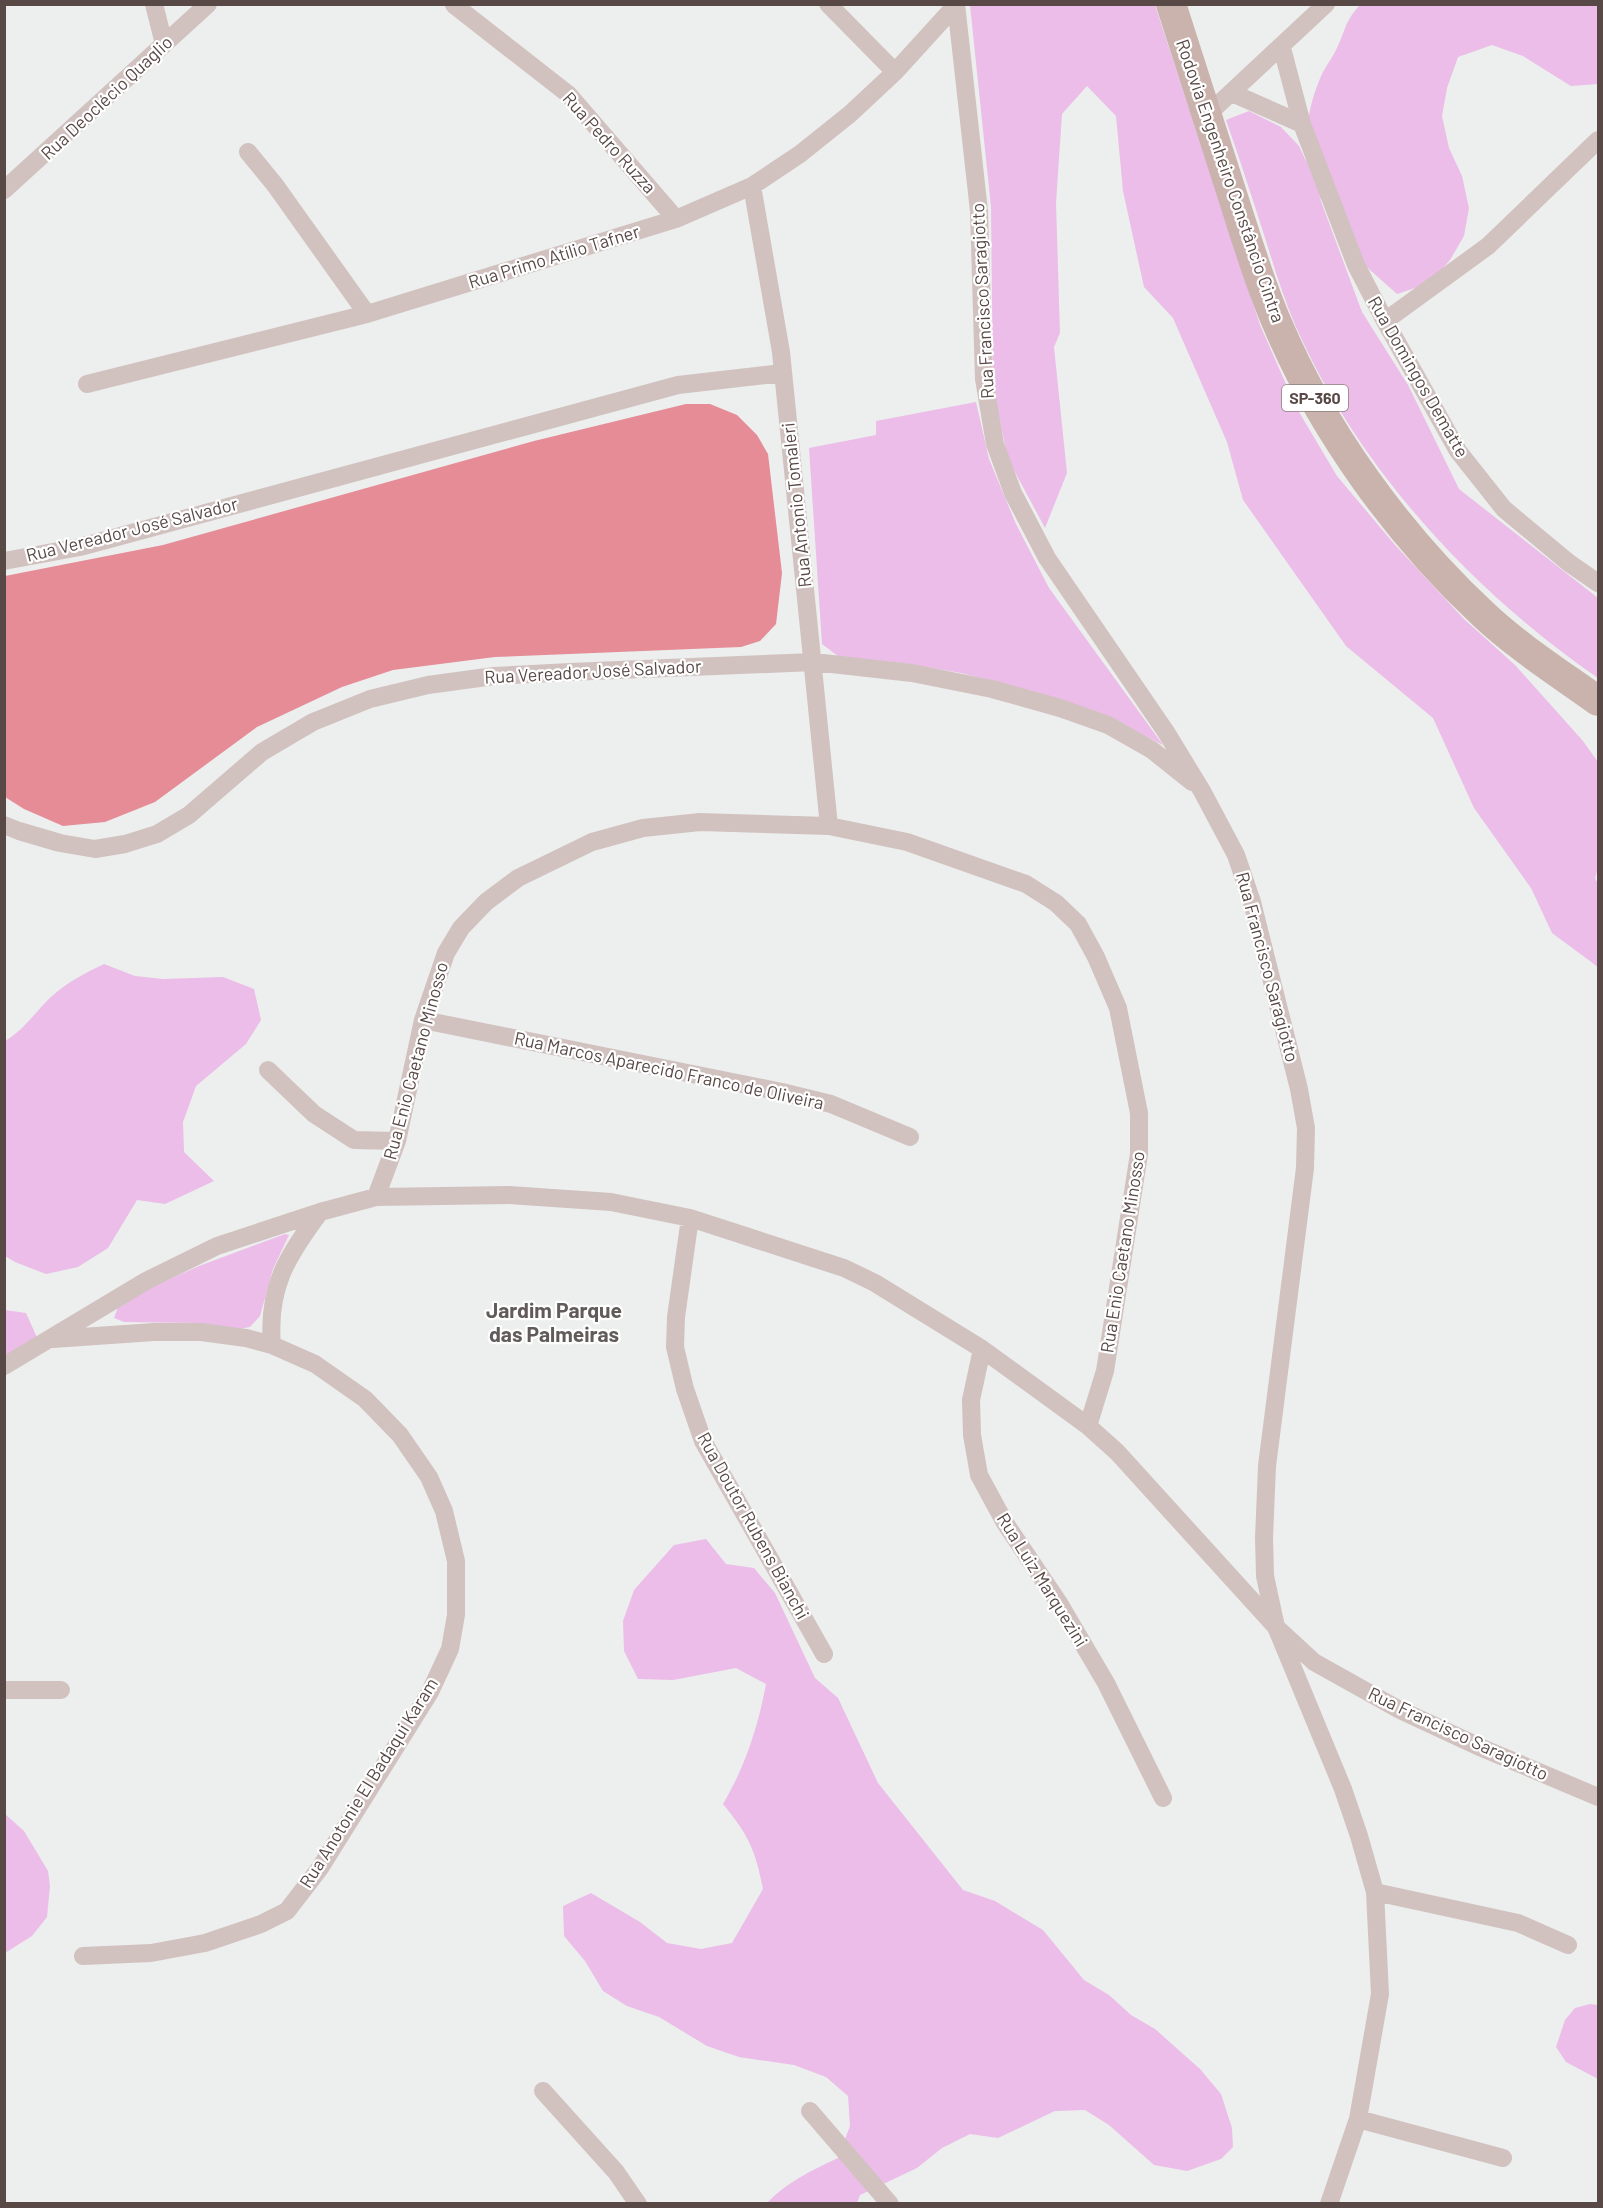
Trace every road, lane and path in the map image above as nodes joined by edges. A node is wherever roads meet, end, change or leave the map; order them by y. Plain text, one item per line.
1 (154, 4) edge
2 (208, 4) edge
3 (828, 4) edge
4 (1171, 4) edge
5 (1326, 4) edge
6 (454, 5) edge
7 (956, 5) edge
8 (164, 44) junction
9 (1282, 48) junction
10 (895, 72) junction
11 (1232, 93) junction
12 (1207, 115) junction
13 (1302, 124) junction
14 (1599, 140) edge
15 (248, 152) dead end
16 (752, 186) junction
17 (4, 190) edge
18 (676, 219) junction
19 (367, 315) junction
20 (1385, 321) junction
21 (783, 373) junction
22 (87, 384) dead end
23 (4, 561) edge
24 (1599, 583) edge
25 (814, 662) junction
26 (1599, 701) edge
27 (1202, 791) junction
28 (4, 825) edge
29 (829, 826) junction
30 (423, 1020) junction
31 (268, 1070) dead end
32 (910, 1137) dead end
33 (396, 1141) junction
34 (376, 1197) junction
35 (320, 1212) junction
36 (690, 1218) junction
37 (48, 1339) junction
38 (272, 1345) junction
39 (982, 1349) junction
40 (4, 1366) edge
41 (1088, 1426) junction
42 (1276, 1627) junction
43 (824, 1654) dead end
44 (4, 1690) edge
45 (62, 1690) dead end
46 (1599, 1797) edge
47 (1163, 1798) dead end
48 (1375, 1892) junction
49 (1569, 1945) dead end
50 (83, 1956) dead end
51 (543, 2091) dead end
52 (810, 2111) dead end
53 (1358, 2119) junction
54 (1503, 2158) dead end
55 (638, 2204) edge
56 (890, 2204) edge
57 (1329, 2204) edge

1 - 8 street
2 - 8 street, Rua Deoclécio Quaglio
3 - 10 street
4 - 12 main road, Rodovia Engenheiro Constâncio Cintra / SP-360
5 - 9 street
6 - 18 street, Rua Pedro Ruzza
7 - 10 street, Rua Primo Atílio Tafner
7 - 27 street, Rua Francisco Saragiotto
8 - 17 street, Rua Deoclécio Quaglio
9 - 11 street
9 - 13 street, Rua Domingos Dematte
10 - 16 street, Rua Primo Atílio Tafner
11 - 12 street
11 - 13 street
12 - 26 main road, Rodovia Engenheiro Constâncio Cintra / SP-360
13 - 20 street, Rua Domingos Dematte
14 - 20 street
15 - 19 street
16 - 18 street, Rua Primo Atílio Tafner
16 - 21 street, Rua Antonio Tomaleri
18 - 19 street, Rua Primo Atílio Tafner
19 - 22 street, Rua Primo Atílio Tafner
20 - 24 street, Rua Domingos Dematte
21 - 23 street, Rua Vereador José Salvador
21 - 25 street, Rua Antonio Tomaleri
25 - 27 street, Rua Vereador José Salvador
25 - 28 street, Rua Vereador José Salvador
25 - 29 street, Rua Antonio Tomaleri
27 - 42 street, Rua Francisco Saragiotto
29 - 30 street, Rua Enio Caetano Minosso
29 - 41 street, Rua Enio Caetano Minosso
30 - 32 street, Rua Marcos Aparecido Franco de Oliveira
30 - 33 street, Rua Enio Caetano Minosso
31 - 33 street
33 - 34 street, Rua Enio Caetano Minosso
34 - 35 street
34 - 36 street
35 - 37 street
35 - 38 street
36 - 39 street
36 - 43 street, Rua Doutor Rubens Bianchi
37 - 38 street, Rua Anotonie El Badaqui Karam
37 - 40 street
38 - 50 street, Rua Anotonie El Badaqui Karam
39 - 41 street
39 - 47 street, Rua Luiz Marquezini
41 - 42 street
42 - 46 street, Rua Francisco Saragiotto
42 - 48 street
44 - 45 street
48 - 49 street
48 - 53 street
51 - 55 street
52 - 56 street
53 - 54 street
53 - 57 street

